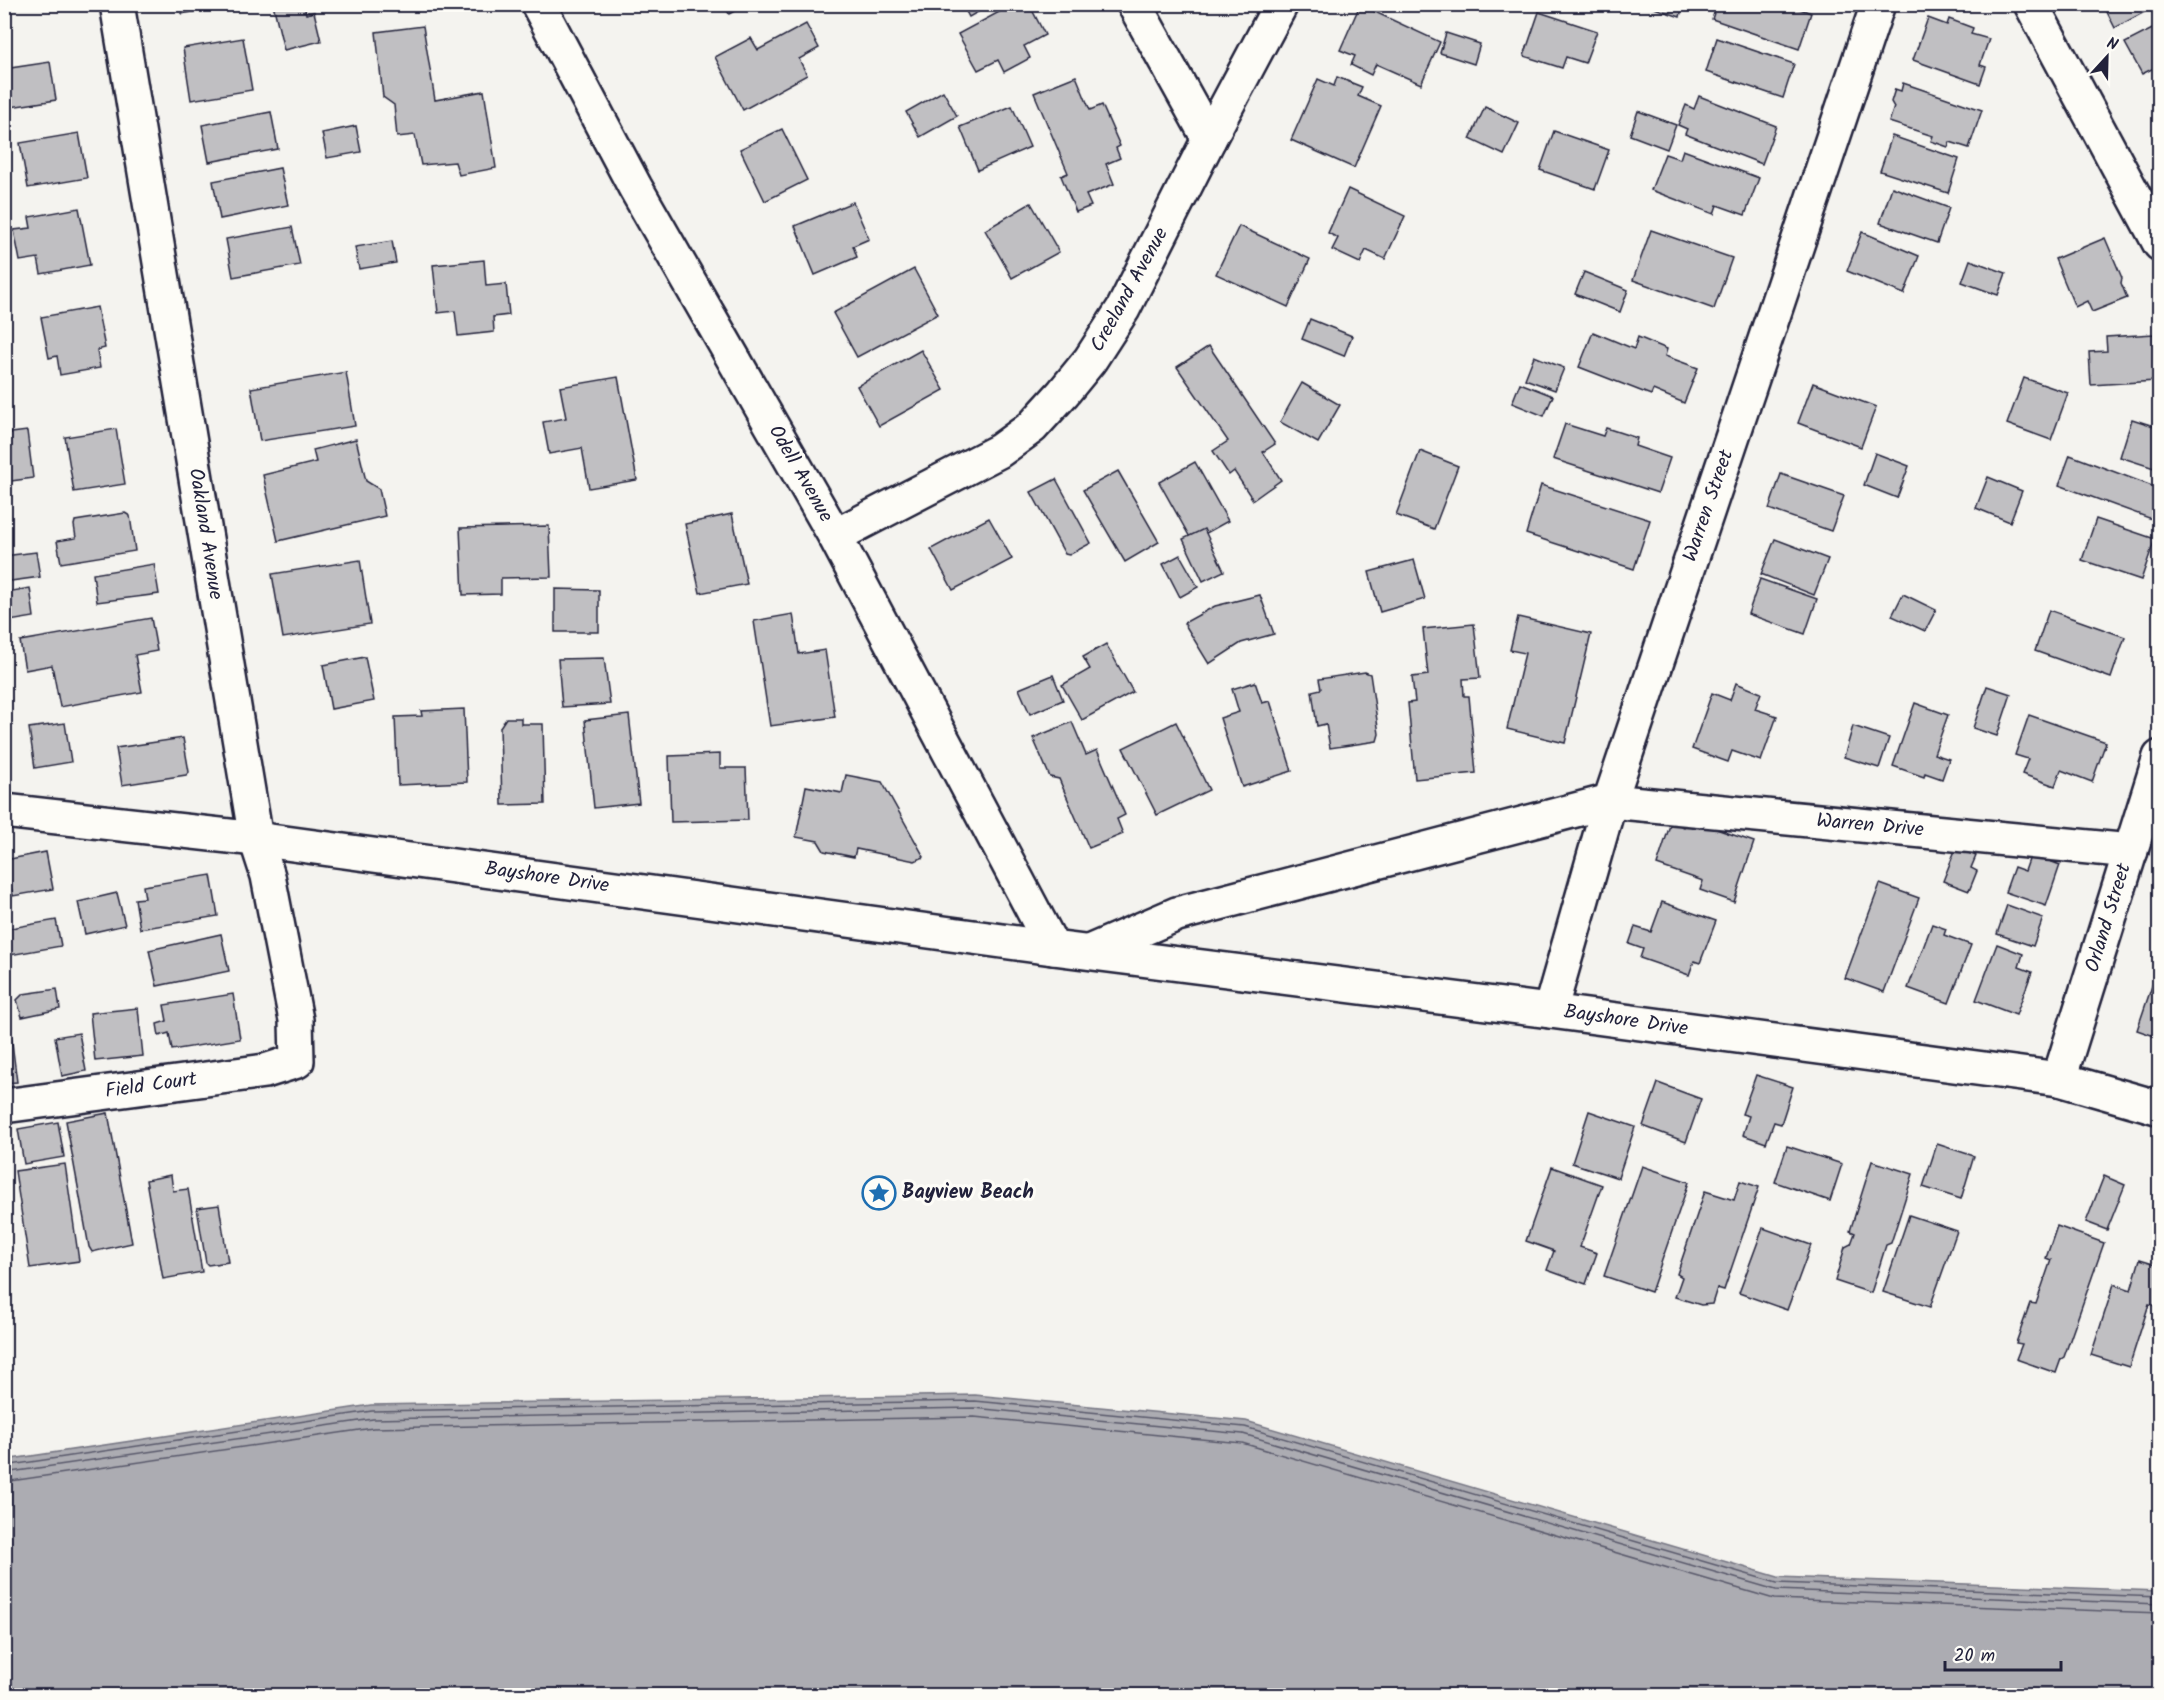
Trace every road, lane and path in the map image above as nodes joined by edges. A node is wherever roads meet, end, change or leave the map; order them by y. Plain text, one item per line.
1 (117, 4) edge
2 (538, 4) edge
3 (1134, 4) edge
4 (1281, 4) edge
5 (1878, 4) edge
6 (2031, 4) edge
7 (1209, 139) junction
8 (2160, 244) edge
9 (835, 536) junction
10 (2160, 757) edge
11 (1610, 801) junction
12 (4, 811) edge
13 (256, 838) junction
14 (2130, 851) junction
15 (1053, 948) junction
16 (1089, 951) junction
17 (1550, 1011) junction
18 (297, 1061) joint
19 (2059, 1079) junction
20 (4, 1106) edge
21 (2160, 1108) edge

1 - 13 street, Oakland Avenue
2 - 9 street, Odell Avenue
3 - 7 street
4 - 7 street, Creeland Avenue
5 - 11 street, Warren Street
6 - 8 street
7 - 9 street, Creeland Avenue
9 - 15 street, Odell Avenue
10 - 14 street, Orland Street
11 - 14 street, Warren Drive
11 - 16 street, Bayshore Drive
11 - 17 street, Warren Street
12 - 13 street, Bayshore Drive
13 - 15 street, Bayshore Drive
13 - 18 street, Oakland Avenue
14 - 19 street, Orland Street
15 - 16 street, Bayshore Drive
16 - 17 street, Bayshore Drive
17 - 19 street, Bayshore Drive
18 - 20 street, Field Court
19 - 21 street, Bayshore Drive

